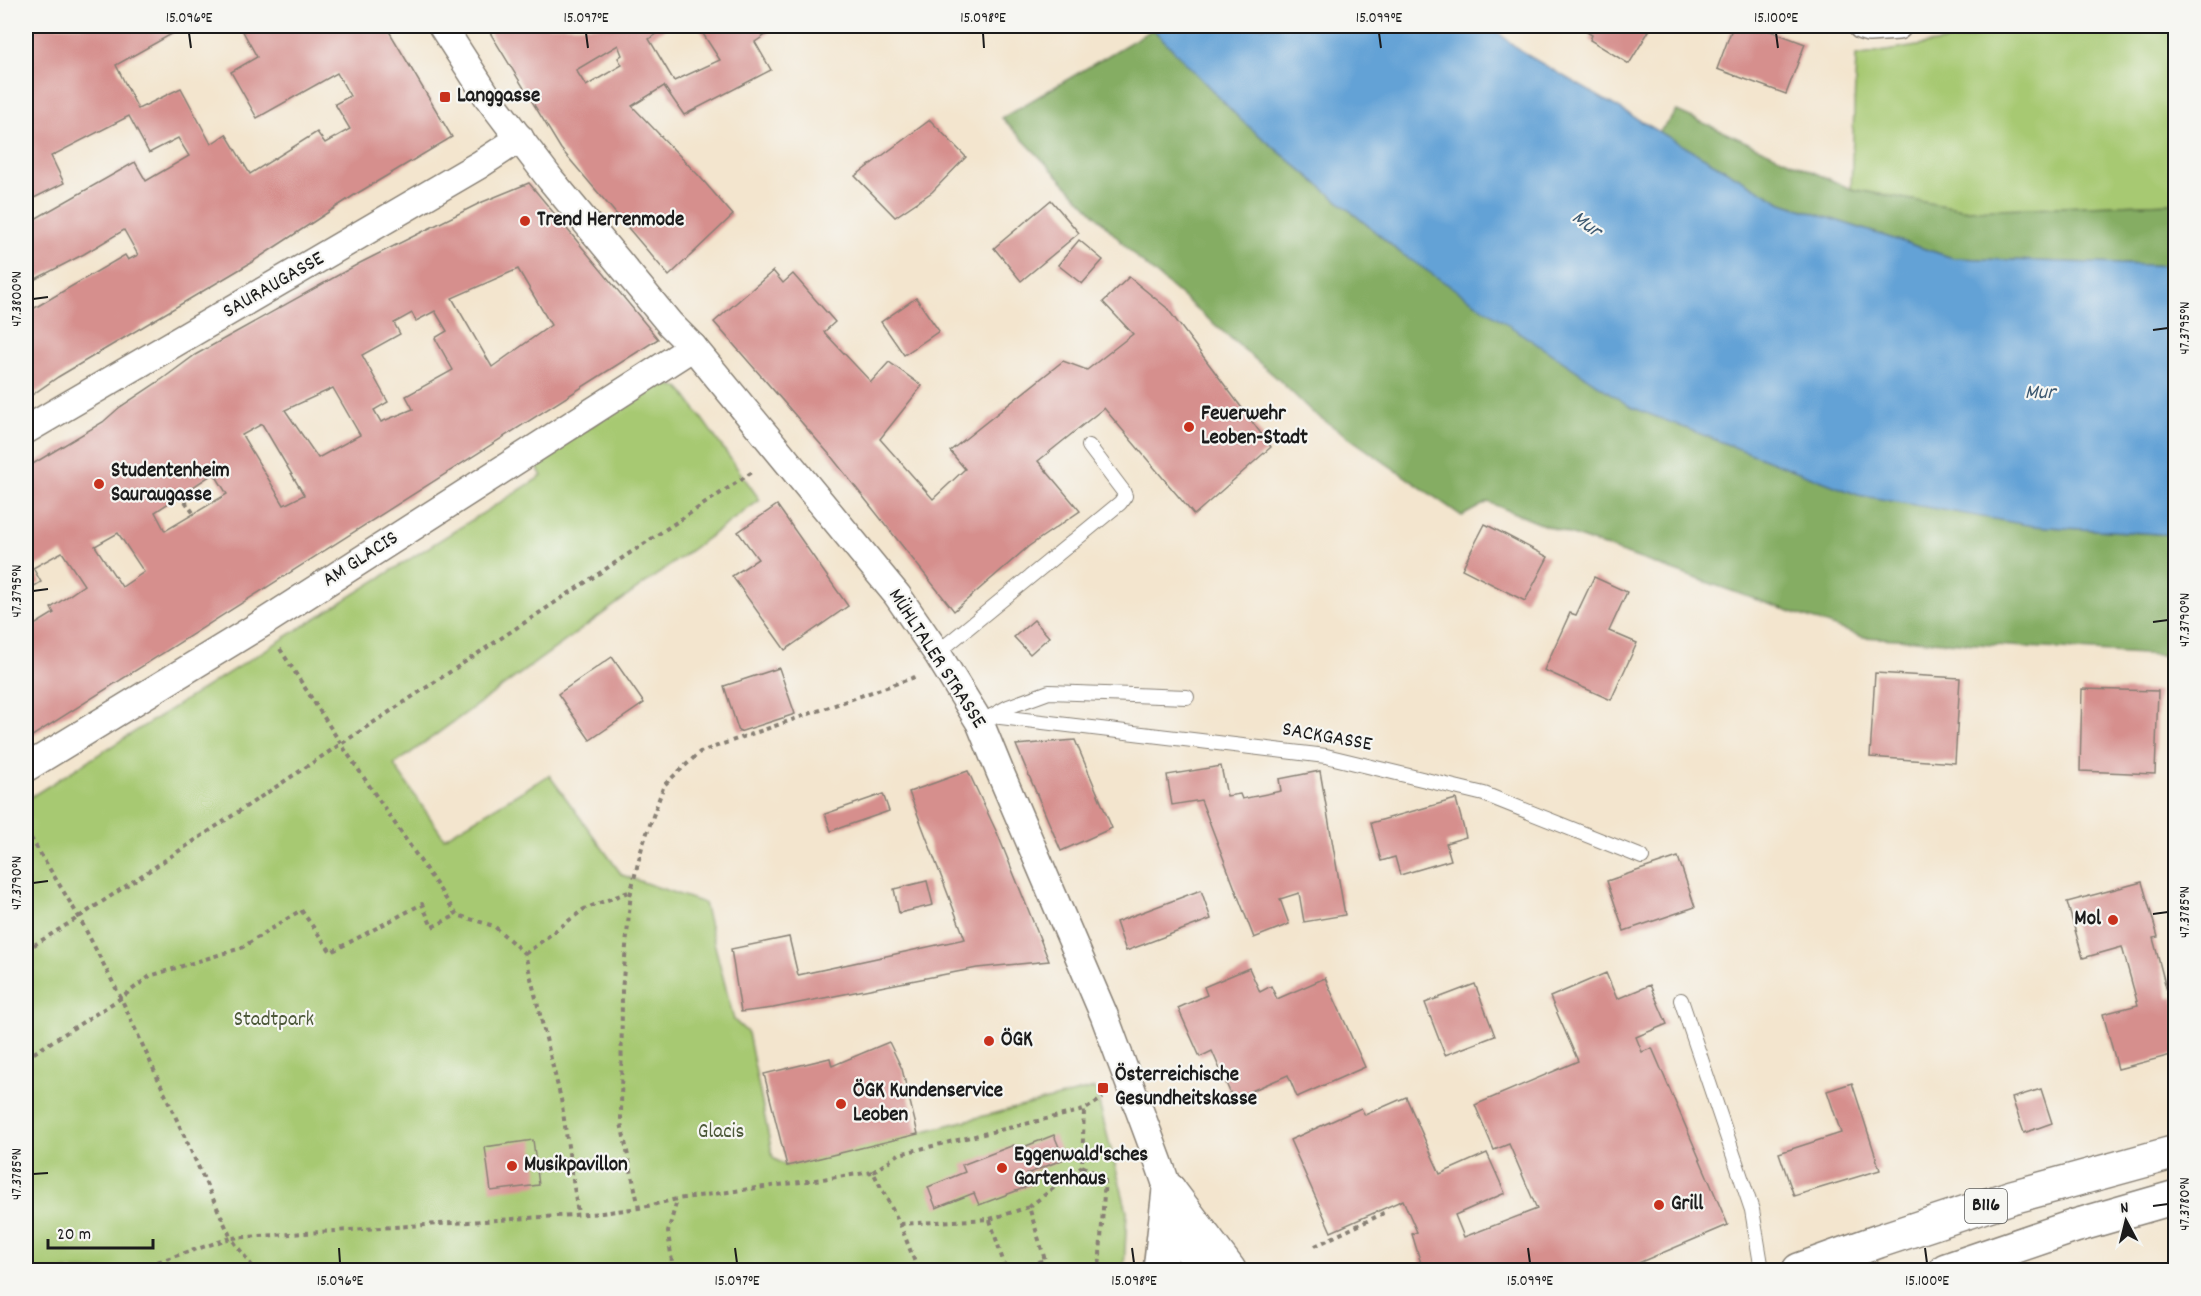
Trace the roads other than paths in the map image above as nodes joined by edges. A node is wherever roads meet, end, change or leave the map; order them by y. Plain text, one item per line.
1 (442, 26) edge
2 (1862, 26) edge
3 (1898, 26) edge
4 (520, 138) junction
5 (693, 347) junction
6 (26, 430) edge
7 (1089, 446) dead end
8 (941, 660) junction
9 (1187, 697) dead end
10 (986, 720) junction
11 (26, 768) edge
12 (1642, 857) dead end
13 (1681, 1000) dead end
14 (2175, 1152) edge
15 (1169, 1190) junction
16 (2175, 1197) edge
17 (1160, 1270) edge
18 (1196, 1270) edge
19 (1229, 1270) edge
20 (1762, 1270) edge
21 (1799, 1270) edge
22 (1946, 1270) edge

1 - 4 street
2 - 3 street
4 - 5 street, MÜHLTALER STRASSE
4 - 6 street, SAURAUGASSE
5 - 8 street, MÜHLTALER STRASSE
5 - 11 street, AM GLACIS
7 - 8 lane
8 - 10 street, MÜHLTALER STRASSE
9 - 10 lane
10 - 12 lane, SACKGASSE
10 - 15 street, MÜHLTALER STRASSE
13 - 20 lane
14 - 21 main road, B116
15 - 17 main road
15 - 18 street, MÜHLTALER STRASSE
15 - 19 main road
16 - 22 main road, B116

